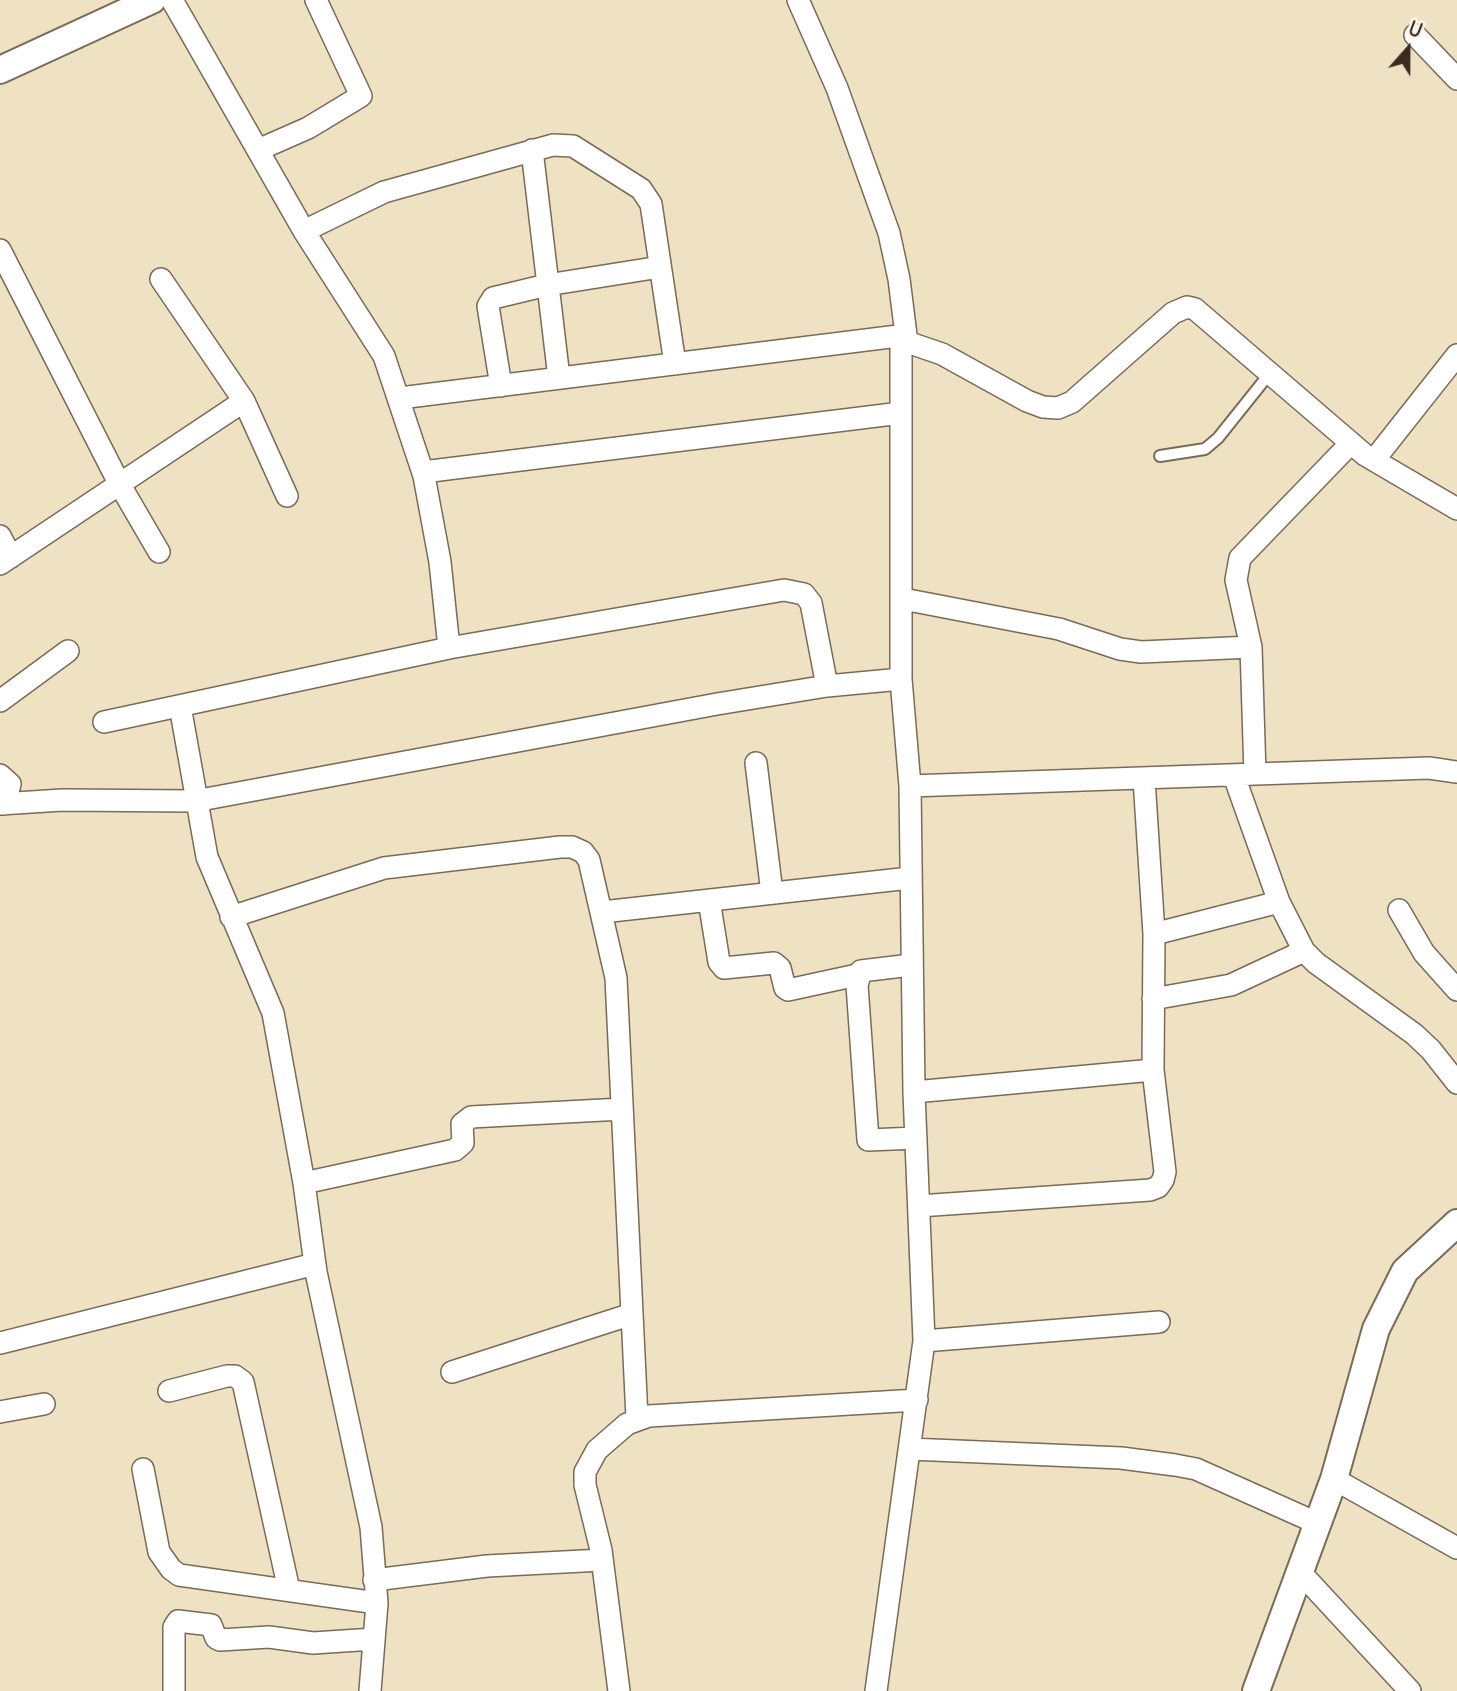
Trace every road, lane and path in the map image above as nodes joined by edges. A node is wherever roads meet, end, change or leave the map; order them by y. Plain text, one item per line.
1 (152, 0) edge
2 (172, 0) edge
3 (316, 0) edge
4 (798, 0) edge
5 (1415, 35) dead end
6 (0, 70) edge
7 (1457, 79) edge
8 (258, 150) junction
9 (532, 150) junction
10 (304, 231) junction
11 (0, 250) edge
12 (660, 267) junction
13 (162, 279) dead end
14 (547, 285) junction
15 (903, 338) junction
16 (1457, 355) edge
17 (675, 363) junction
18 (1270, 373) junction
19 (559, 378) junction
20 (501, 386) junction
21 (400, 398) junction
22 (244, 401) junction
23 (901, 413) junction
24 (1351, 443) junction
25 (1160, 456) dead end
26 (1374, 460) junction
27 (423, 472) junction
28 (120, 485) junction
29 (287, 496) dead end
30 (1457, 509) edge
31 (0, 536) edge
32 (159, 552) dead end
33 (6, 560) edge
34 (903, 599) junction
35 (449, 648) junction
36 (1251, 648) junction
37 (68, 651) dead end
38 (901, 679) junction
39 (827, 686) junction
40 (0, 701) edge
41 (180, 706) junction
42 (104, 722) dead end
43 (756, 764) dead end
44 (1457, 772) edge
45 (0, 775) edge
46 (1244, 775) junction
47 (1144, 779) junction
48 (910, 786) junction
49 (195, 802) junction
50 (3, 804) edge
51 (910, 878) junction
52 (772, 893) junction
53 (709, 900) junction
54 (1279, 902) junction
55 (1399, 910) dead end
56 (602, 912) junction
57 (232, 917) junction
58 (1154, 934) junction
59 (1304, 951) junction
60 (911, 965) junction
61 (858, 975) junction
62 (1457, 990) edge
63 (1153, 999) junction
64 (1153, 1070) junction
65 (1457, 1083) edge
66 (914, 1092) junction
67 (622, 1109) junction
68 (916, 1138) junction
69 (304, 1183) junction
70 (919, 1206) junction
71 (1457, 1223) edge
72 (315, 1264) junction
73 (632, 1314) junction
74 (1159, 1322) dead end
75 (924, 1341) junction
76 (0, 1343) edge
77 (452, 1372) dead end
78 (169, 1391) dead end
79 (917, 1400) junction
80 (44, 1404) dead end
81 (0, 1412) edge
82 (637, 1418) junction
83 (910, 1449) junction
84 (143, 1469) dead end
85 (1334, 1479) junction
86 (1319, 1524) junction
87 (1457, 1548) edge
88 (602, 1560) junction
89 (1300, 1572) junction
90 (374, 1580) junction
91 (289, 1590) junction
92 (377, 1603) junction
93 (374, 1639) junction
94 (174, 1691) edge
95 (370, 1691) edge
96 (620, 1691) edge
97 (876, 1691) edge
98 (1256, 1691) edge
99 (1410, 1691) edge

1 - 6 street
2 - 8 street
3 - 8 street
4 - 15 street
5 - 7 street
8 - 10 street
9 - 10 street
9 - 12 street
9 - 14 street
10 - 21 street
11 - 28 street
12 - 14 street
12 - 17 street
13 - 22 street
14 - 19 street
14 - 20 street
15 - 17 street
15 - 18 street
15 - 23 street
16 - 26 street
17 - 19 street
18 - 24 street
18 - 25 lane
19 - 20 street
20 - 21 street
21 - 27 street
22 - 28 street
22 - 29 street
23 - 27 street
23 - 34 street
24 - 26 street
24 - 36 street
26 - 30 street
27 - 35 street
28 - 32 street
28 - 33 street
31 - 33 street
34 - 36 street
34 - 38 street
35 - 39 street
35 - 41 street
36 - 46 street
37 - 40 street
38 - 39 street
38 - 48 street
39 - 49 street
41 - 42 street
41 - 49 street
43 - 52 street
44 - 46 street
45 - 50 street
46 - 47 street
46 - 54 street
47 - 48 street
47 - 58 street
48 - 51 street
49 - 50 street
49 - 57 street
51 - 52 street
51 - 60 street
52 - 53 street
53 - 56 street
53 - 61 street
54 - 58 street
54 - 59 street
55 - 62 street
56 - 57 street
56 - 67 street
57 - 69 street
58 - 63 street
59 - 63 street
59 - 65 street
60 - 61 street
60 - 66 street
61 - 68 street
63 - 64 street
64 - 66 street
64 - 70 street
66 - 68 street
67 - 69 street
67 - 73 street
68 - 70 street
69 - 72 street
70 - 75 street
71 - 85 street
72 - 76 street
72 - 90 street
73 - 77 street
73 - 82 street
74 - 75 street
75 - 79 street
78 - 91 street
79 - 82 street
79 - 83 street
80 - 81 street
82 - 88 street
83 - 86 street
83 - 97 street
84 - 91 street
85 - 86 street
85 - 87 street
86 - 89 street
88 - 90 street
88 - 96 street
89 - 98 street
89 - 99 street
90 - 92 street
91 - 92 street
92 - 93 street
93 - 94 street
93 - 95 street

